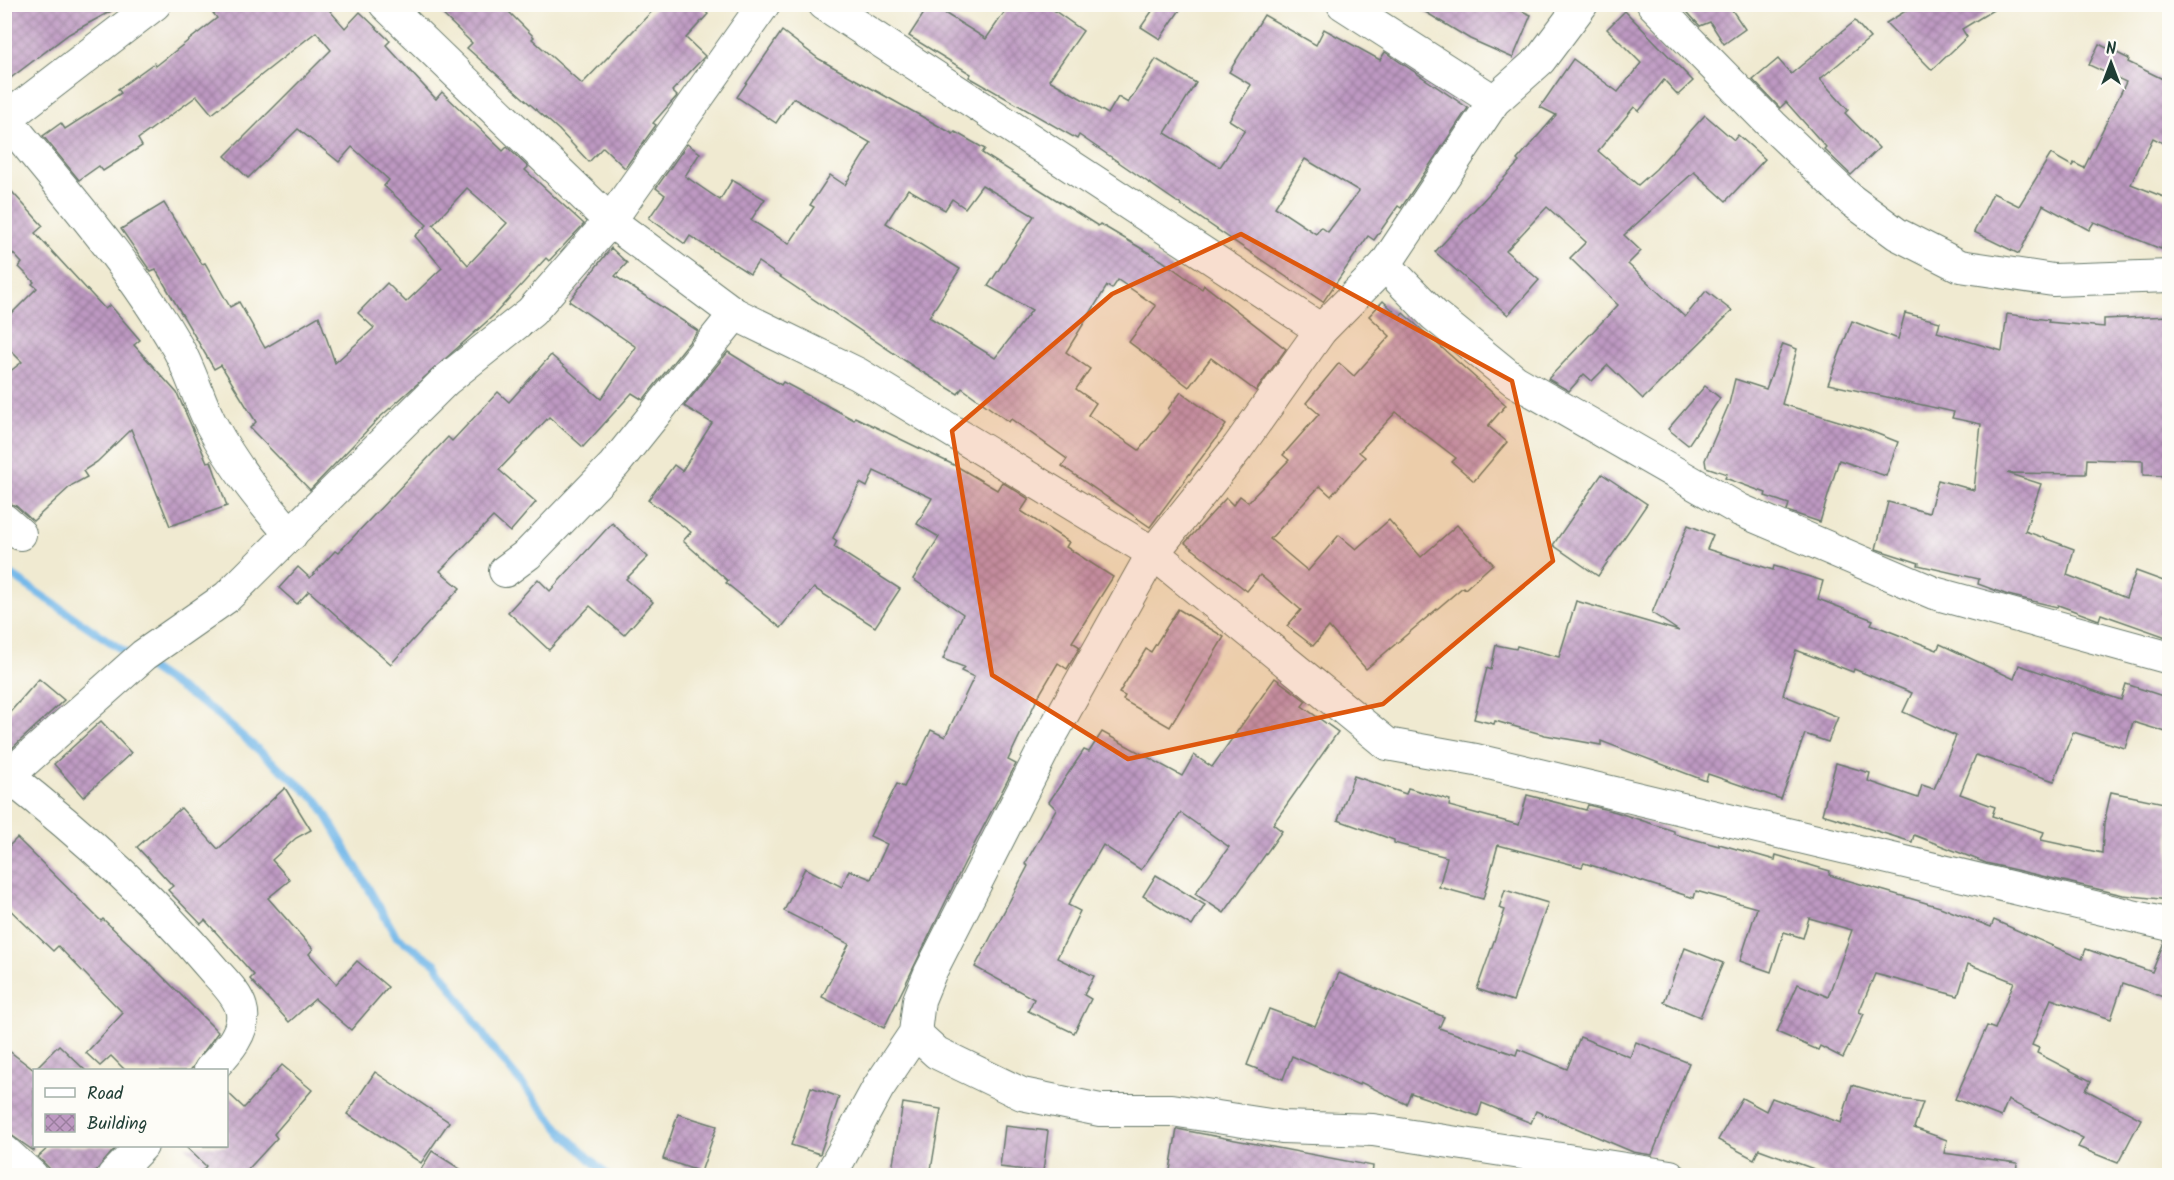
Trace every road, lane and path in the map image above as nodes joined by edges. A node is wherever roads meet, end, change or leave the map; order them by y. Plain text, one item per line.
1 (154, 4) edge
2 (385, 4) edge
3 (764, 4) edge
4 (824, 4) edge
5 (1344, 4) edge
6 (1582, 4) edge
7 (1653, 4) edge
8 (1494, 101) junction
9 (5, 120) edge
10 (610, 221) junction
11 (1384, 265) junction
12 (2169, 276) edge
13 (735, 314) junction
14 (1320, 330) junction
15 (291, 535) junction
16 (1153, 553) junction
17 (505, 571) dead end
18 (2169, 658) edge
19 (6, 774) edge
20 (2169, 925) edge
21 (915, 1033) junction
22 (212, 1069) edge
23 (141, 1147) edge
24 (4, 1151) edge
25 (121, 1174) edge
26 (32, 1176) edge
27 (830, 1176) edge
28 (1670, 1176) edge

1 - 9 street
2 - 10 street
3 - 10 street
4 - 14 street
5 - 8 street
6 - 8 street
7 - 12 street
8 - 11 street
9 - 15 street
10 - 13 street
10 - 15 street
11 - 14 street
11 - 18 street
13 - 16 street
13 - 17 street
14 - 16 street
15 - 19 street
16 - 20 street
16 - 21 street
19 - 22 street
21 - 27 street
21 - 28 street
23 - 25 street
24 - 26 street

